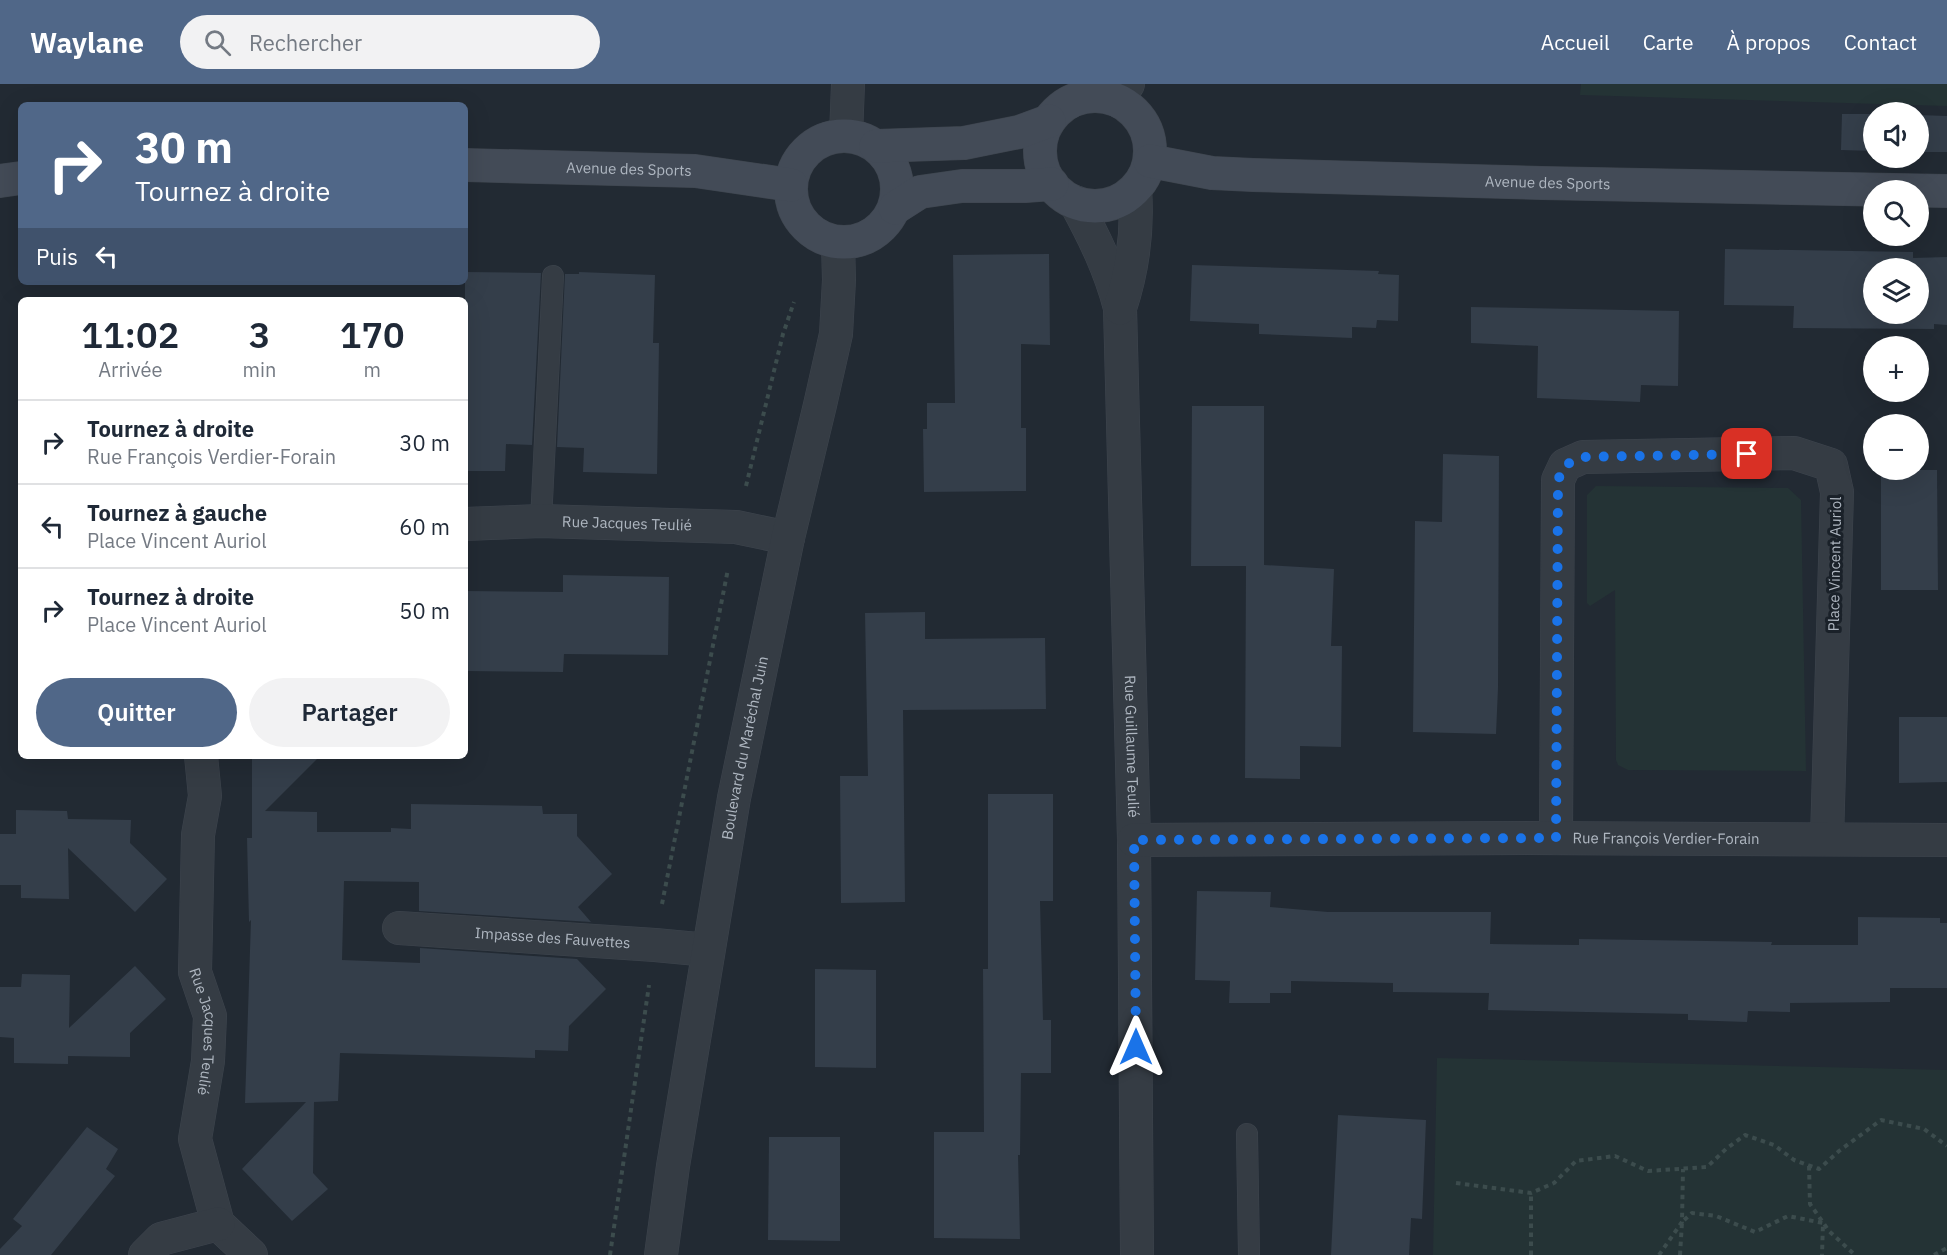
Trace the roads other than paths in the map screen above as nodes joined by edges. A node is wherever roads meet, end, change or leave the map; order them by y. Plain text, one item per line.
1 (848, 84) edge
2 (1122, 92) edge
3 (1049, 121) junction
4 (846, 136) junction
5 (876, 146) junction
6 (468, 165) edge
7 (1142, 175) junction
8 (18, 178) edge
9 (0, 181) edge
10 (791, 185) junction
11 (1947, 191) edge
12 (1063, 193) junction
13 (895, 208) junction
14 (838, 243) junction
15 (553, 276) dead end
16 (1120, 308) junction
17 (541, 521) junction
18 (468, 524) edge
19 (788, 538) junction
20 (201, 759) edge
21 (1556, 838) junction
22 (1827, 839) junction
23 (1134, 840) junction
24 (1947, 840) edge
25 (399, 928) dead end
26 (708, 950) junction
27 (1247, 1134) dead end
28 (218, 1224) junction
29 (145, 1255) edge
30 (251, 1255) edge
31 (661, 1255) edge
32 (1137, 1255) edge
33 (1249, 1255) edge

1 - 4 street
2 - 3 main road
2 - 7 main road
3 - 5 main road
3 - 12 main road
4 - 5 main road
4 - 10 main road
5 - 13 main road
6 - 10 main road, Avenue des Sports
7 - 11 main road, Avenue des Sports
7 - 12 main road
7 - 16 street, Rue Guillaume Teulié
8 - 9 main road
10 - 14 main road
12 - 13 main road
12 - 16 street, Rue Guillaume Teulié
13 - 14 main road
14 - 19 street, Boulevard du Maréchal Juin
15 - 17 lane
16 - 23 street, Rue Guillaume Teulié
17 - 18 street, Rue Jacques Teulié
17 - 19 street, Rue Jacques Teulié
19 - 26 street, Boulevard du Maréchal Juin
20 - 28 street, Rue Jacques Teulié
21 - 22 street, Rue François Verdier-Forain
21 - 22 street, Place Vincent Auriol
21 - 23 street, Rue François Verdier-Forain
22 - 24 street, Rue François Verdier-Forain
23 - 32 street, Rue Guillaume Teulié
25 - 26 street, Impasse des Fauvettes
26 - 31 street, Boulevard du Maréchal Juin
27 - 33 lane
28 - 29 street
28 - 30 street

